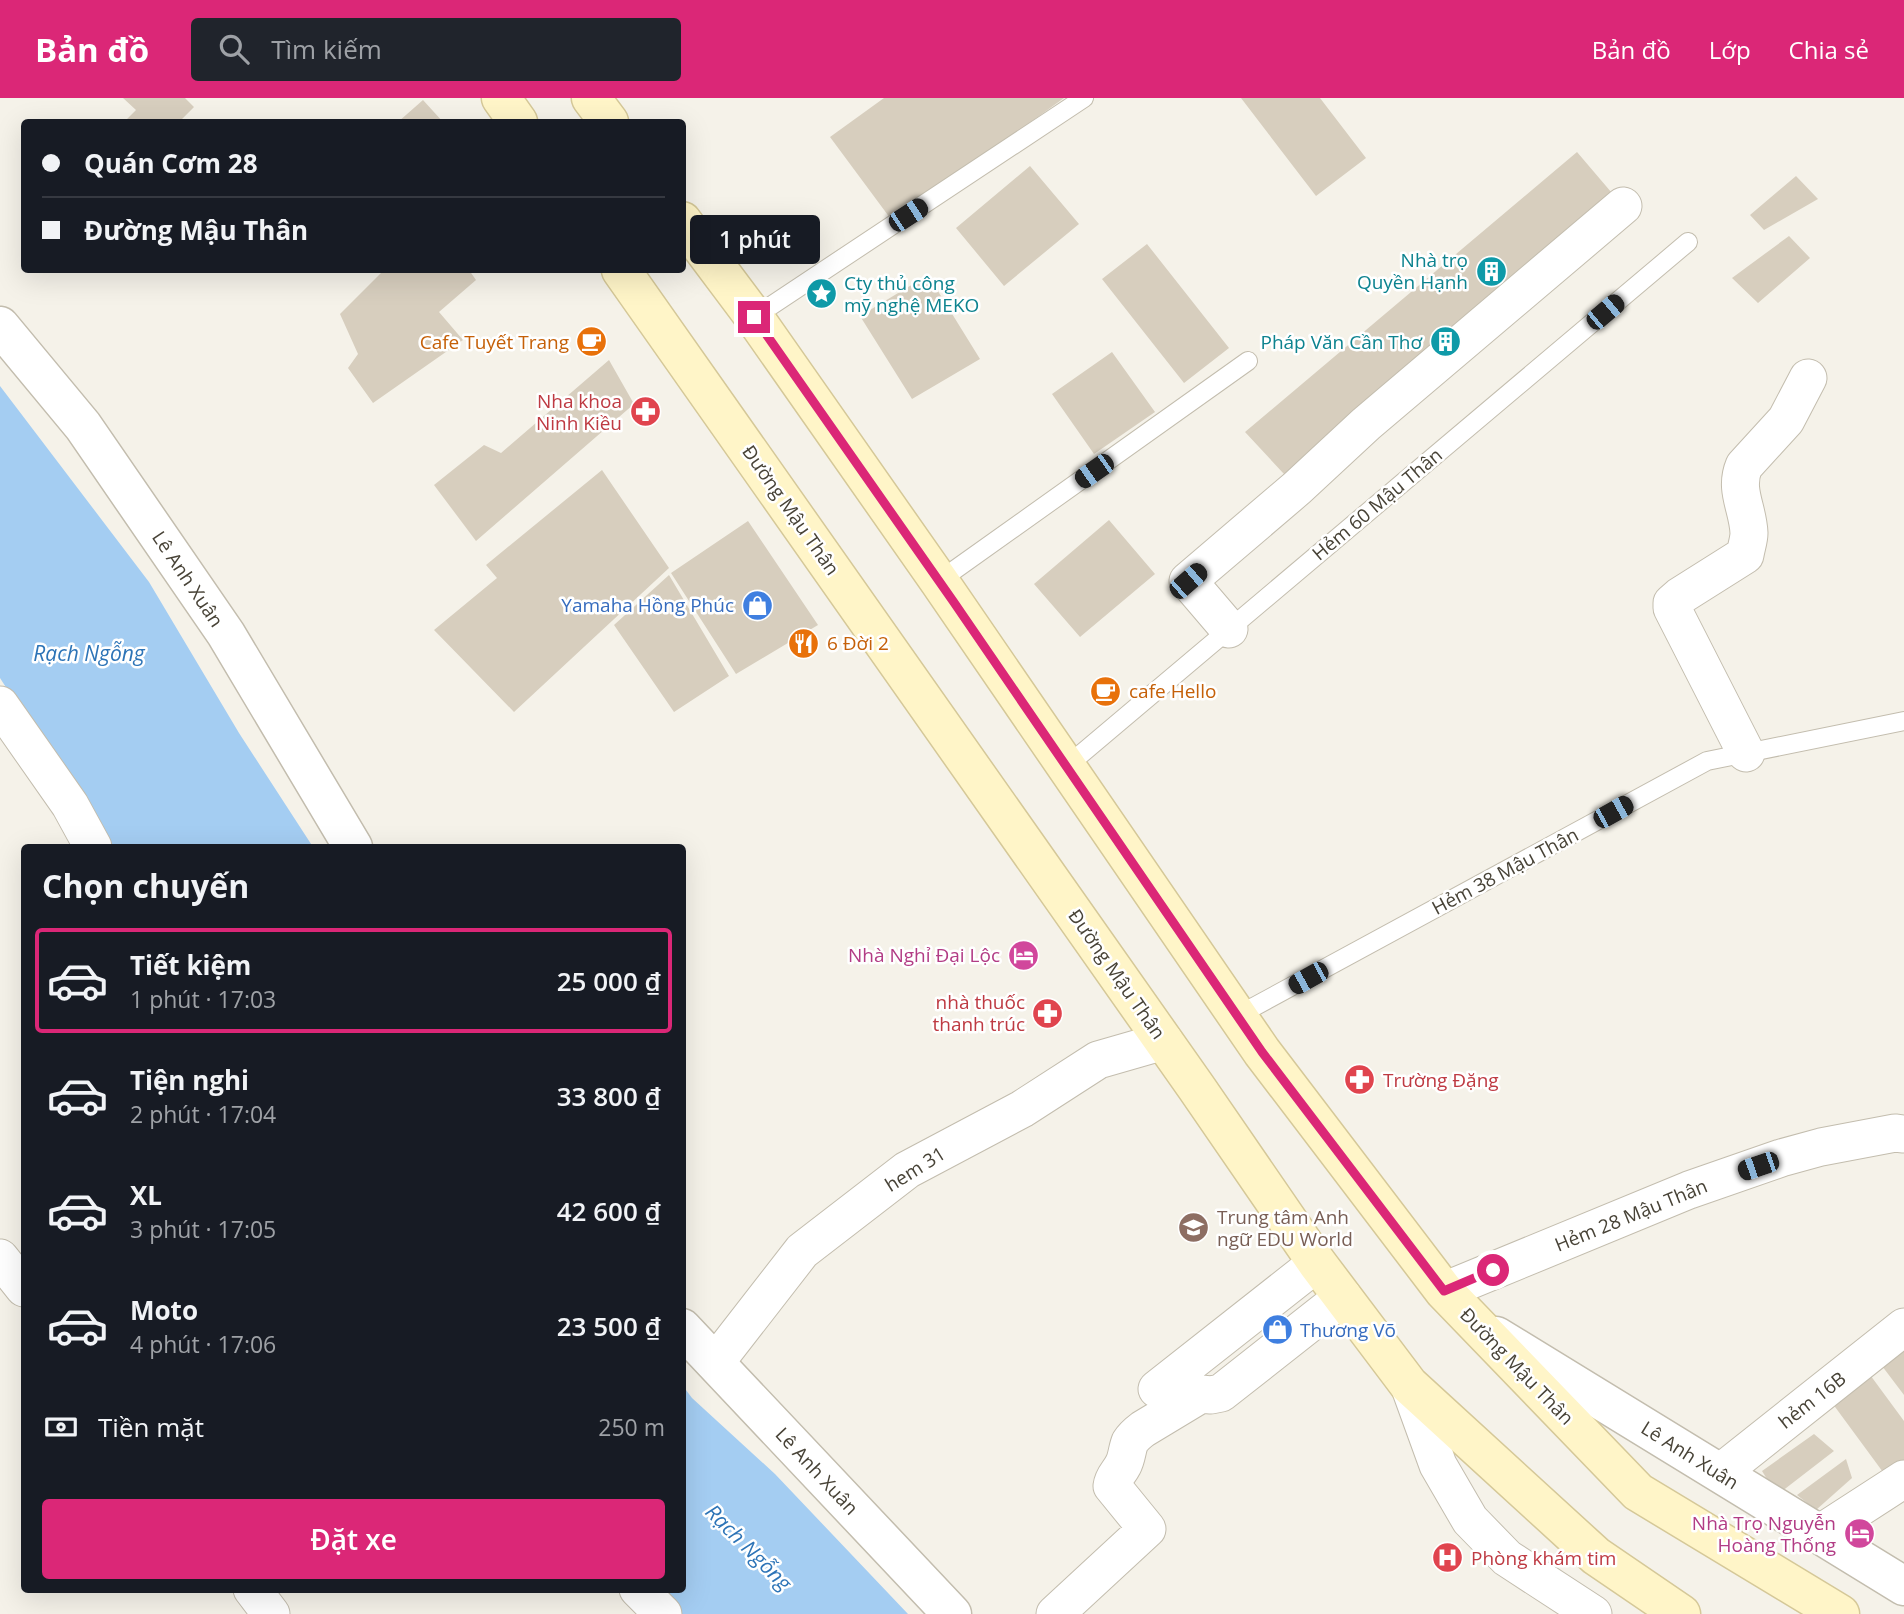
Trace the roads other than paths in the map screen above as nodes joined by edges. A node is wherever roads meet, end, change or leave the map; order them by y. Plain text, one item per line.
1 (501, 98) edge
2 (591, 98) edge
3 (1084, 98) edge
4 (516, 119) edge
5 (607, 119) edge
6 (1623, 206) dead end
7 (686, 226) edge
8 (1688, 242) dead end
9 (623, 273) edge
10 (754, 317) junction
11 (0, 326) edge
12 (1248, 361) dead end
13 (1808, 378) dead end
14 (939, 581) junction
15 (1229, 629) junction
16 (0, 705) edge
17 (1904, 721) edge
18 (1746, 753) junction
19 (1067, 766) junction
20 (91, 844) edge
21 (352, 844) edge
22 (1237, 1016) junction
23 (1164, 1041) junction
24 (1904, 1134) edge
25 (0, 1258) edge
26 (1317, 1263) junction
27 (21, 1284) edge
28 (1444, 1291) junction
29 (1343, 1297) junction
30 (1477, 1324) junction
31 (1904, 1327) edge
32 (686, 1332) edge
33 (715, 1363) junction
34 (1409, 1385) junction
35 (1157, 1389) dead end
36 (1720, 1473) junction
37 (1904, 1479) edge
38 (1819, 1534) junction
39 (1902, 1582) edge
40 (255, 1593) edge
41 (642, 1593) edge
42 (271, 1614) edge
43 (663, 1614) edge
44 (952, 1614) edge
45 (1055, 1614) edge
46 (1593, 1614) edge
47 (1681, 1614) edge
48 (1840, 1614) edge

1 - 4 main road
2 - 5 main road
3 - 10 lane
6 - 15 street
7 - 10 main road, Đường Mậu Thân
8 - 15 lane, Hẻm 60 Mậu Thân
9 - 23 main road, Đường Mậu Thân
10 - 14 main road, Đường Mậu Thân
11 - 21 street, Lê Anh Xuân
12 - 14 lane
13 - 18 street
14 - 19 main road, Đường Mậu Thân
15 - 19 lane, Hẻm 60 Mậu Thân
16 - 20 street
17 - 18 lane, Hẻm 38 Mậu Thân
18 - 22 lane, Hẻm 38 Mậu Thân
19 - 22 main road, Đường Mậu Thân
22 - 28 main road, Đường Mậu Thân
23 - 26 main road, Đường Mậu Thân
23 - 33 street, hem 31
24 - 28 street, Hẻm 28 Mậu Thân
25 - 27 street
26 - 29 main road, Đường Mậu Thân
26 - 35 street
28 - 30 main road, Đường Mậu Thân
29 - 34 main road, Đường Mậu Thân
29 - 45 street
30 - 36 street, Lê Anh Xuân
30 - 48 main road, Đường Mậu Thân
31 - 36 street, hẻm 16B
32 - 33 street, Lê Anh Xuân
33 - 44 street, Lê Anh Xuân
34 - 46 street
34 - 47 main road, Đường Mậu Thân
36 - 38 street, Lê Anh Xuân
37 - 38 street
38 - 39 street, Lê Anh Xuân
40 - 42 street
41 - 43 street

